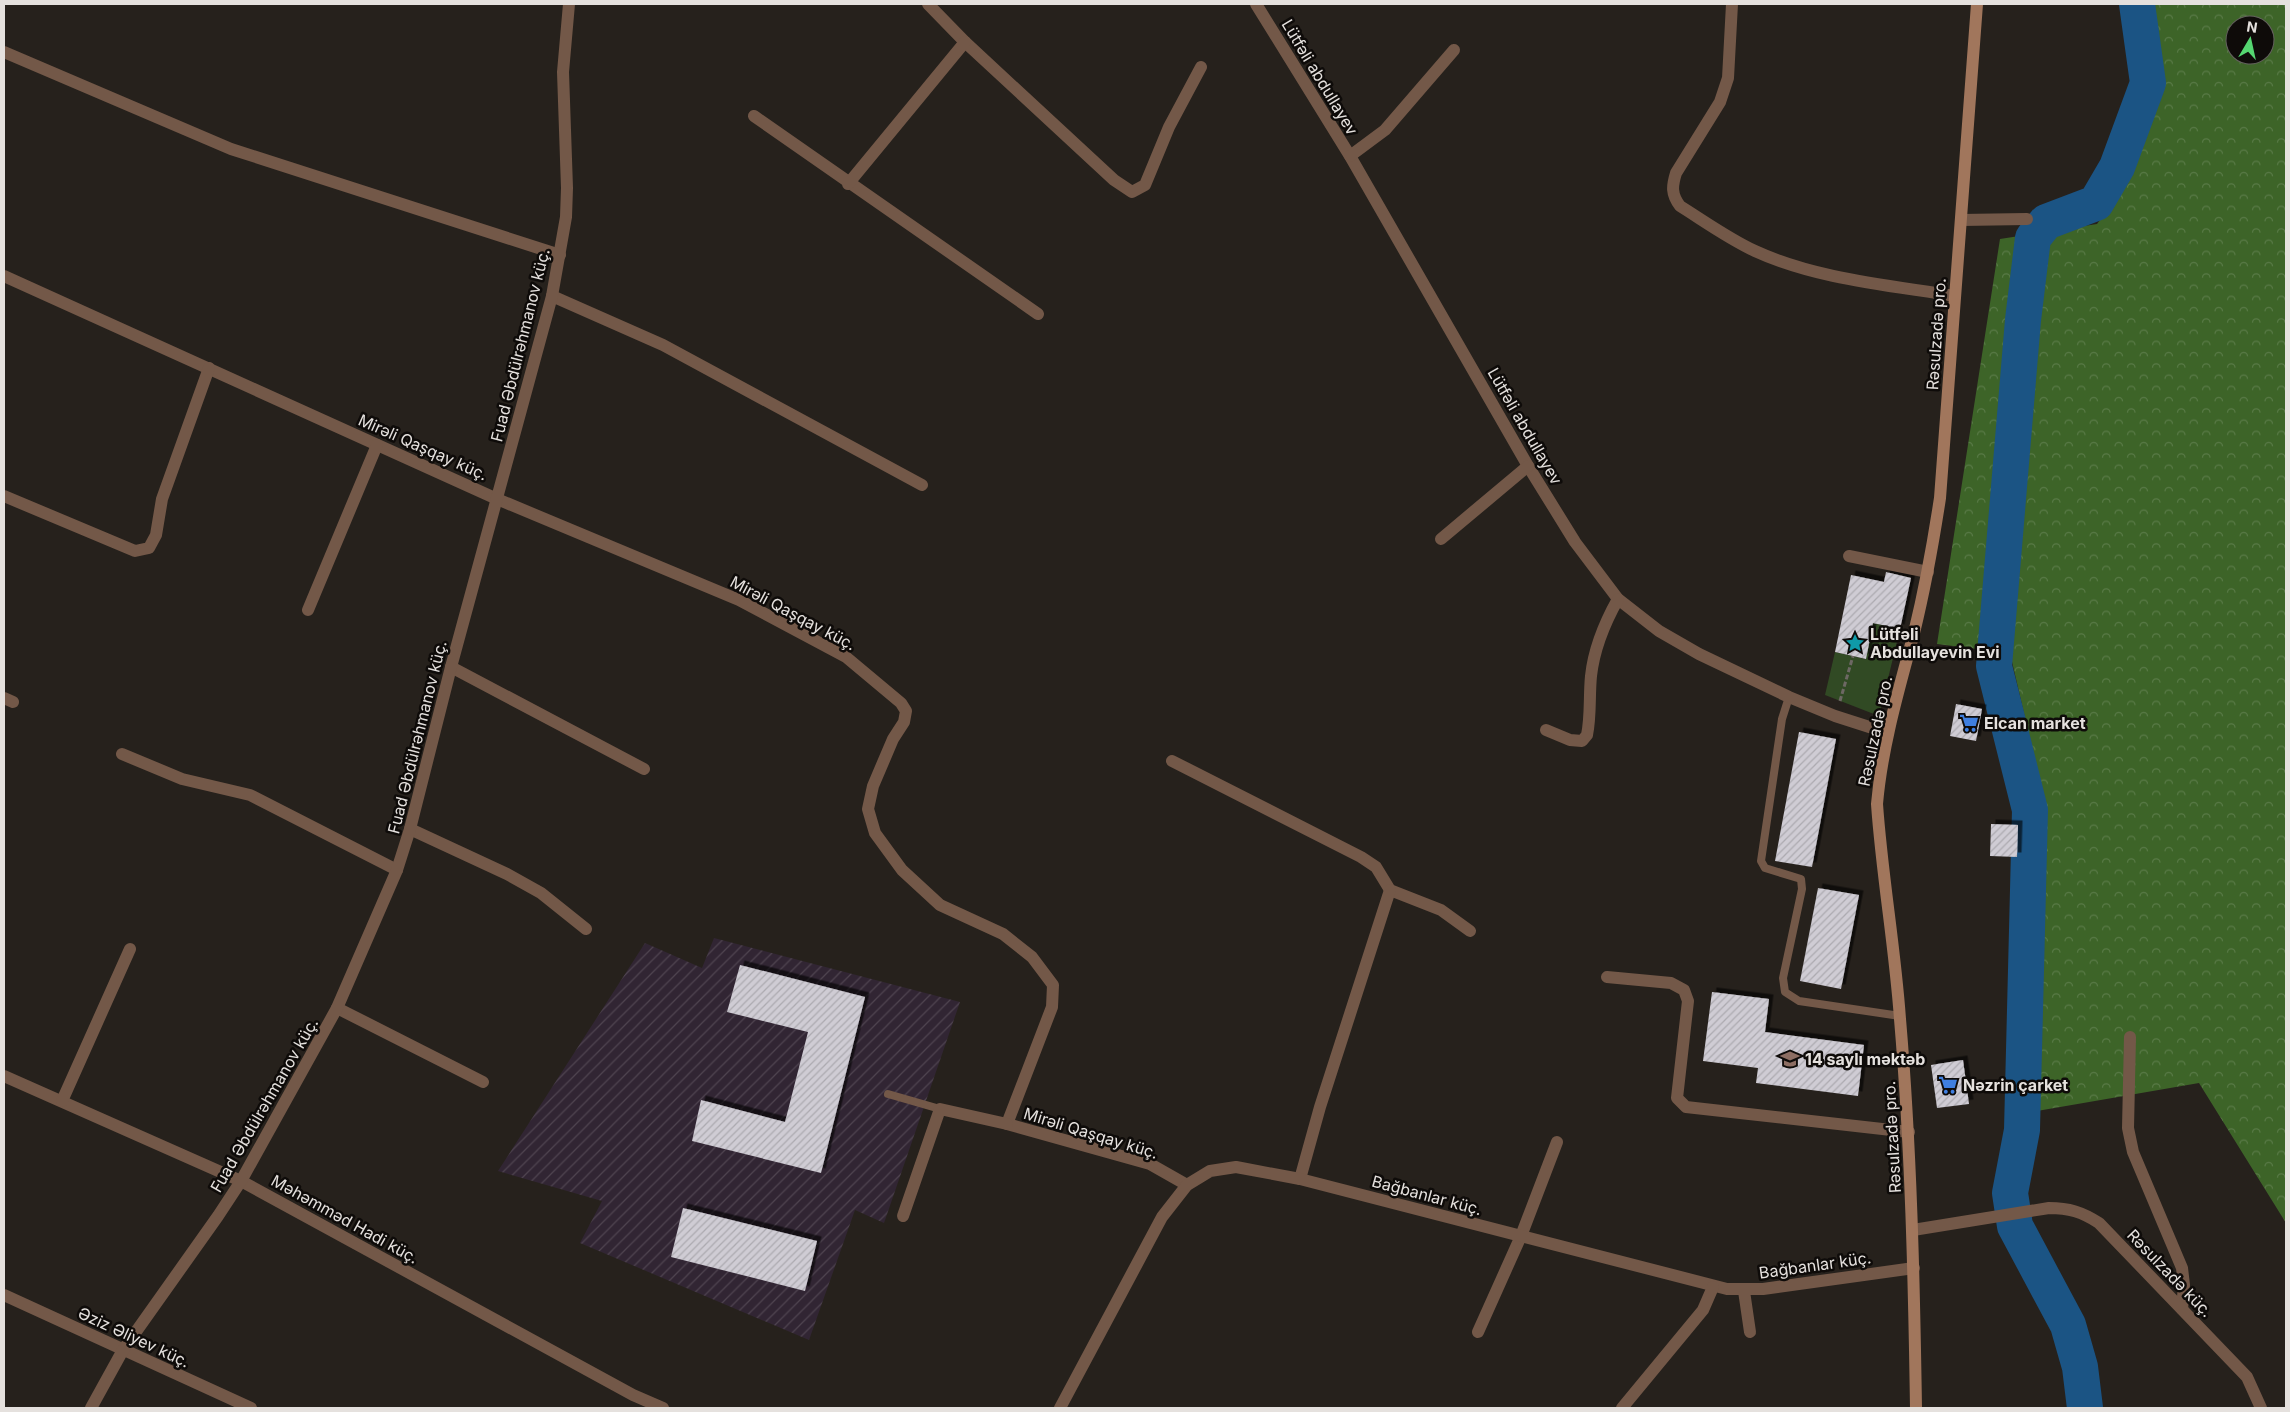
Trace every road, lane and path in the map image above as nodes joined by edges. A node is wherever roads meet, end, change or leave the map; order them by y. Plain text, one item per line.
1 (569, 4) edge
2 (928, 4) edge
3 (1256, 4) edge
4 (1732, 4) edge
5 (1978, 4) edge
6 (965, 42) junction
7 (1454, 50) dead end
8 (4, 52) edge
9 (1201, 67) dead end
10 (754, 116) dead end
11 (1350, 156) junction
12 (848, 184) junction
13 (1961, 220) junction
14 (2027, 220) dead end
15 (560, 255) junction
16 (4, 276) edge
17 (552, 296) junction
18 (1954, 296) junction
19 (1038, 314) dead end
20 (209, 368) junction
21 (377, 445) junction
22 (1528, 466) junction
23 (922, 485) dead end
24 (4, 496) edge
25 (497, 499) junction
26 (1441, 540) dead end
27 (1849, 556) dead end
28 (1928, 572) junction
29 (1618, 599) junction
30 (308, 610) dead end
31 (1853, 656) dead end
32 (451, 667) junction
33 (1789, 697) junction
34 (1835, 716) junction
35 (1546, 730) dead end
36 (1888, 733) junction
37 (122, 754) dead end
38 (1172, 760) dead end
39 (644, 769) dead end
40 (410, 829) junction
41 (397, 870) junction
42 (1390, 890) junction
43 (586, 929) dead end
44 (1470, 931) dead end
45 (130, 949) dead end
46 (1607, 977) dead end
47 (337, 1008) junction
48 (1900, 1016) junction
49 (2130, 1037) dead end
50 (4, 1076) edge
51 (483, 1082) dead end
52 (888, 1094) dead end
53 (62, 1100) junction
54 (940, 1108) junction
55 (1007, 1124) junction
56 (1909, 1132) junction
57 (1557, 1142) dead end
58 (1300, 1178) junction
59 (241, 1180) junction
60 (1187, 1185) junction
61 (902, 1216) dead end
62 (1913, 1230) junction
63 (1521, 1236) junction
64 (1914, 1268) junction
65 (1713, 1287) junction
66 (1744, 1291) junction
67 (4, 1295) edge
68 (2182, 1309) junction
69 (1478, 1332) dead end
70 (1750, 1332) dead end
71 (122, 1350) junction
72 (91, 1408) edge
73 (251, 1408) edge
74 (663, 1408) edge
75 (1060, 1408) edge
76 (1622, 1408) edge
77 (1916, 1408) edge
78 (2262, 1408) edge

1 - 15 street, Fuad Əbdülrəhmanov küç.
2 - 6 street
3 - 11 street, Lütfəli abdullayev
4 - 18 street
5 - 13 street, Rəsulzadə pro.
6 - 9 street
6 - 12 street
7 - 11 street
8 - 15 street
10 - 12 street
11 - 22 street, Lütfəli abdullayev
12 - 19 street
13 - 14 street
13 - 18 street, Rəsulzadə pro.
15 - 17 street, Fuad Əbdülrəhmanov küç.
16 - 20 street, Mirəli Qaşqay küç.
17 - 23 street
17 - 25 street, Fuad Əbdülrəhmanov küç.
18 - 28 street, Rəsulzadə pro.
20 - 21 street, Mirəli Qaşqay küç.
20 - 24 street
21 - 25 street, Mirəli Qaşqay küç.
21 - 30 street
22 - 26 street
22 - 29 street, Lütfəli abdullayev
25 - 32 street, Fuad Əbdülrəhmanov küç.
25 - 55 street, Mirəli Qaşqay küç.
27 - 28 street
28 - 36 street, Rəsulzadə pro.
29 - 33 street, Lütfəli abdullayev
29 - 35 street
31 - 34 path
32 - 39 street
32 - 40 street, Fuad Əbdülrəhmanov küç.
33 - 34 street, Lütfəli abdullayev
33 - 48 lane
34 - 36 street, Lütfəli abdullayev
36 - 48 street, Rəsulzadə pro.
37 - 41 street
38 - 42 street
40 - 41 street, Fuad Əbdülrəhmanov küç.
40 - 43 street
41 - 47 street, Fuad Əbdülrəhmanov küç.
42 - 44 street
42 - 58 street
45 - 53 street
46 - 56 street
47 - 51 street
47 - 59 street, Fuad Əbdülrəhmanov küç.
48 - 56 street, Rəsulzadə pro.
49 - 68 street
50 - 53 street, Məhəmməd Hadi küç.
52 - 54 lane
53 - 59 street, Məhəmməd Hadi küç.
54 - 55 street
54 - 61 street
55 - 60 street, Mirəli Qaşqay küç.
56 - 62 street, Rəsulzadə pro.
57 - 63 street
58 - 60 street, Bağbanlar küç.
58 - 63 street, Bağbanlar küç.
59 - 71 street, Fuad Əbdülrəhmanov küç.
59 - 74 street, Məhəmməd Hadi küç.
60 - 75 street, Bağbanlar küç.
62 - 64 street, Rəsulzadə pro.
62 - 68 street, Rəsulzadə küç.
63 - 65 street, Bağbanlar küç.
63 - 69 street
64 - 66 street, Bağbanlar küç.
64 - 77 street, Rəsulzadə pro.
65 - 66 street, Bağbanlar küç.
65 - 76 street
66 - 70 street
67 - 71 street, Əziz Əliyev küç.
68 - 78 street, Rəsulzadə küç.
71 - 72 street, Fuad Əbdülrəhmanov küç.
71 - 73 street, Əziz Əliyev küç.

